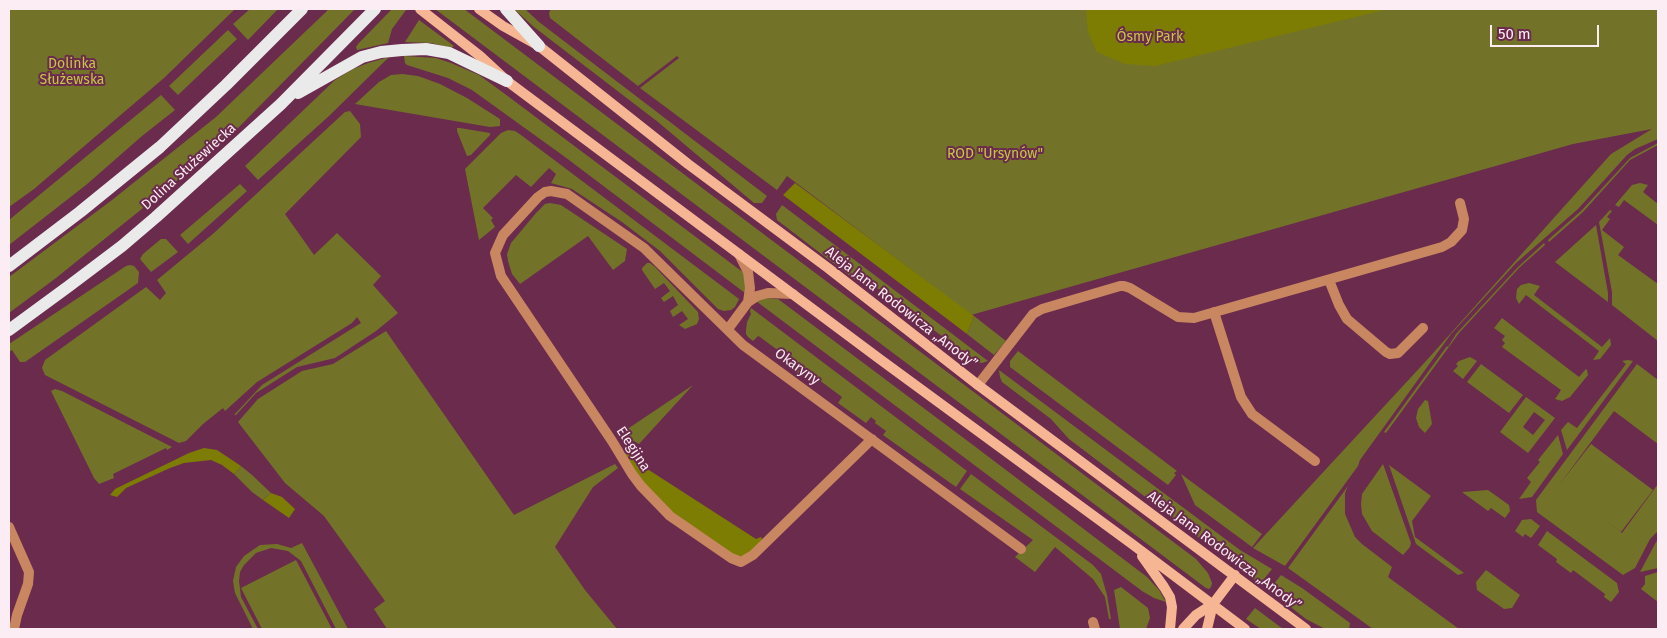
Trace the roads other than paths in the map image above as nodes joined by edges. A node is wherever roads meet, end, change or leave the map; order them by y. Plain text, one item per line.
1 (375, 9) edge
2 (420, 9) edge
3 (479, 9) edge
4 (506, 9) edge
5 (302, 11) edge
6 (539, 46) junction
7 (507, 81) junction
8 (281, 104) junction
9 (566, 194) joint
10 (1460, 203) dead end
11 (739, 254) junction
12 (9, 266) edge
13 (1329, 280) junction
14 (793, 294) junction
15 (748, 302) junction
16 (1214, 312) junction
17 (1423, 328) dead end
18 (728, 329) junction
19 (9, 330) edge
20 (978, 385) junction
21 (872, 440) junction
22 (1315, 461) dead end
23 (9, 527) edge
24 (1135, 547) junction
25 (1021, 549) dead end
26 (1235, 575) junction
27 (1213, 604) junction
28 (14, 629) edge
29 (1170, 629) edge
30 (1183, 629) edge
31 (1207, 629) edge
32 (1245, 629) edge
33 (1306, 629) edge

1 - 8 main road, Dolina Służewiecka
2 - 7 main road
3 - 6 main road, Aleja Jana Rodowicza „Anody”
4 - 6 main road
5 - 12 main road
6 - 20 main road, Aleja Jana Rodowicza „Anody”
7 - 8 main road
7 - 11 main road
8 - 19 main road, Dolina Służewiecka
9 - 18 street, Okaryny
9 - 21 street, Elegijna
10 - 13 street
11 - 14 main road
11 - 15 street
13 - 16 street
13 - 17 street
14 - 15 street
14 - 24 main road
15 - 18 street
16 - 20 street
16 - 22 street
18 - 21 street, Okaryny
20 - 26 main road, Aleja Jana Rodowicza „Anody”
21 - 25 street, Okaryny
23 - 28 street
24 - 27 main road
24 - 29 main road
26 - 27 main road
26 - 33 main road, Aleja Jana Rodowicza „Anody”
27 - 30 main road
27 - 31 main road
27 - 32 main road

